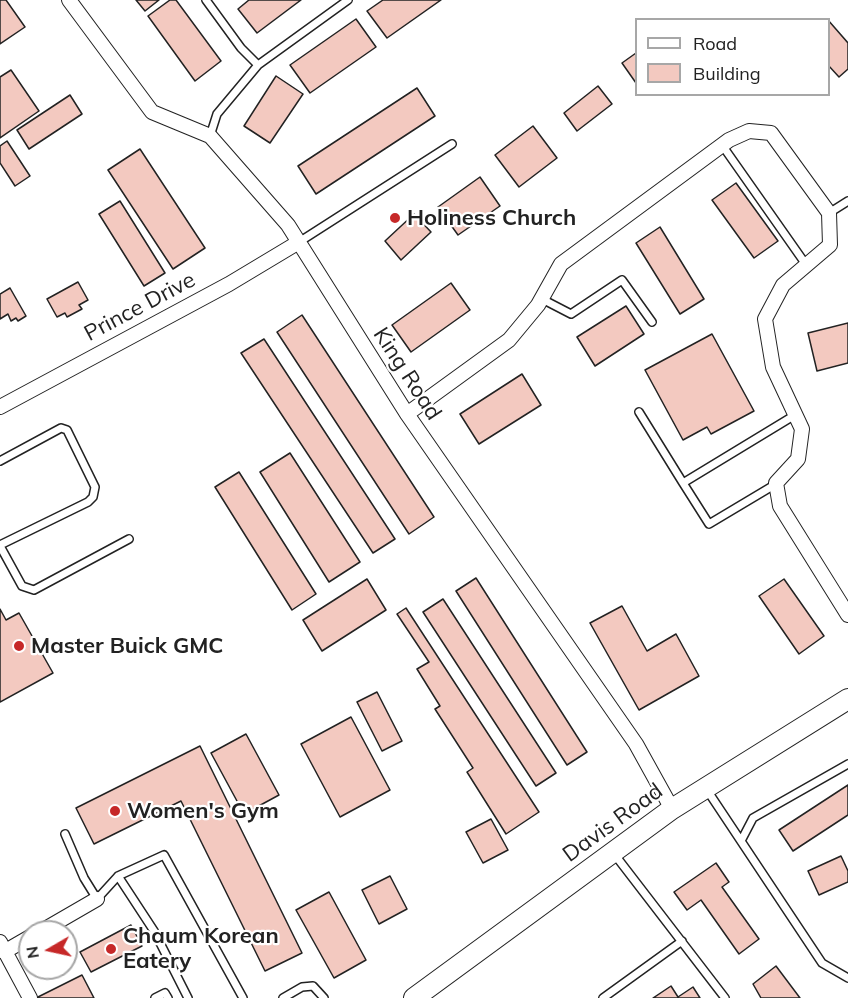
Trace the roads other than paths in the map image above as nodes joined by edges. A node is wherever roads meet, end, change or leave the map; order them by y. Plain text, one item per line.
1 (69, 0) edge
2 (206, 0) edge
3 (348, 0) edge
4 (258, 65) junction
5 (210, 136) junction
6 (452, 144) dead end
7 (722, 145) junction
8 (848, 201) edge
9 (829, 213) junction
10 (299, 242) junction
11 (807, 266) junction
12 (542, 299) junction
13 (652, 322) dead end
14 (0, 407) edge
15 (639, 412) dead end
16 (407, 414) junction
17 (795, 415) junction
18 (0, 460) edge
19 (683, 483) junction
20 (776, 483) junction
21 (129, 539) dead end
22 (0, 545) edge
23 (848, 615) edge
24 (848, 699) edge
25 (848, 764) edge
26 (706, 788) junction
27 (672, 808) junction
28 (65, 834) dead end
29 (741, 840) junction
30 (613, 852) junction
31 (118, 876) junction
32 (97, 899) junction
33 (61, 920) edge
34 (18, 941) edge
35 (681, 942) junction
36 (1, 946) edge
37 (848, 978) edge
38 (30, 998) edge
39 (155, 998) edge
40 (168, 998) edge
41 (188, 998) edge
42 (243, 998) edge
43 (283, 998) edge
44 (324, 998) edge
45 (414, 998) edge
46 (603, 998) edge
47 (724, 998) edge

1 - 5 street, King Road
2 - 4 lane
3 - 4 lane
4 - 5 lane
5 - 10 street, King Road
6 - 10 lane
7 - 9 street
7 - 11 lane
7 - 12 street
8 - 9 lane
9 - 11 street
10 - 14 street, Prince Drive
10 - 16 street, King Road
11 - 17 street
12 - 13 lane
12 - 16 street
15 - 19 lane
16 - 27 street, King Road
17 - 19 lane
17 - 20 street
18 - 22 lane
19 - 20 lane
20 - 23 street
21 - 22 lane
24 - 26 main road, Davis Road
25 - 29 lane
26 - 27 main road, Davis Road
26 - 29 lane
27 - 30 main road, Davis Road
28 - 32 lane
29 - 37 lane
30 - 35 lane
30 - 45 main road, Davis Road
31 - 32 lane
31 - 41 lane
31 - 42 lane
32 - 33 street
34 - 36 street
35 - 46 lane
35 - 47 lane
36 - 38 street
39 - 40 lane
43 - 44 lane

